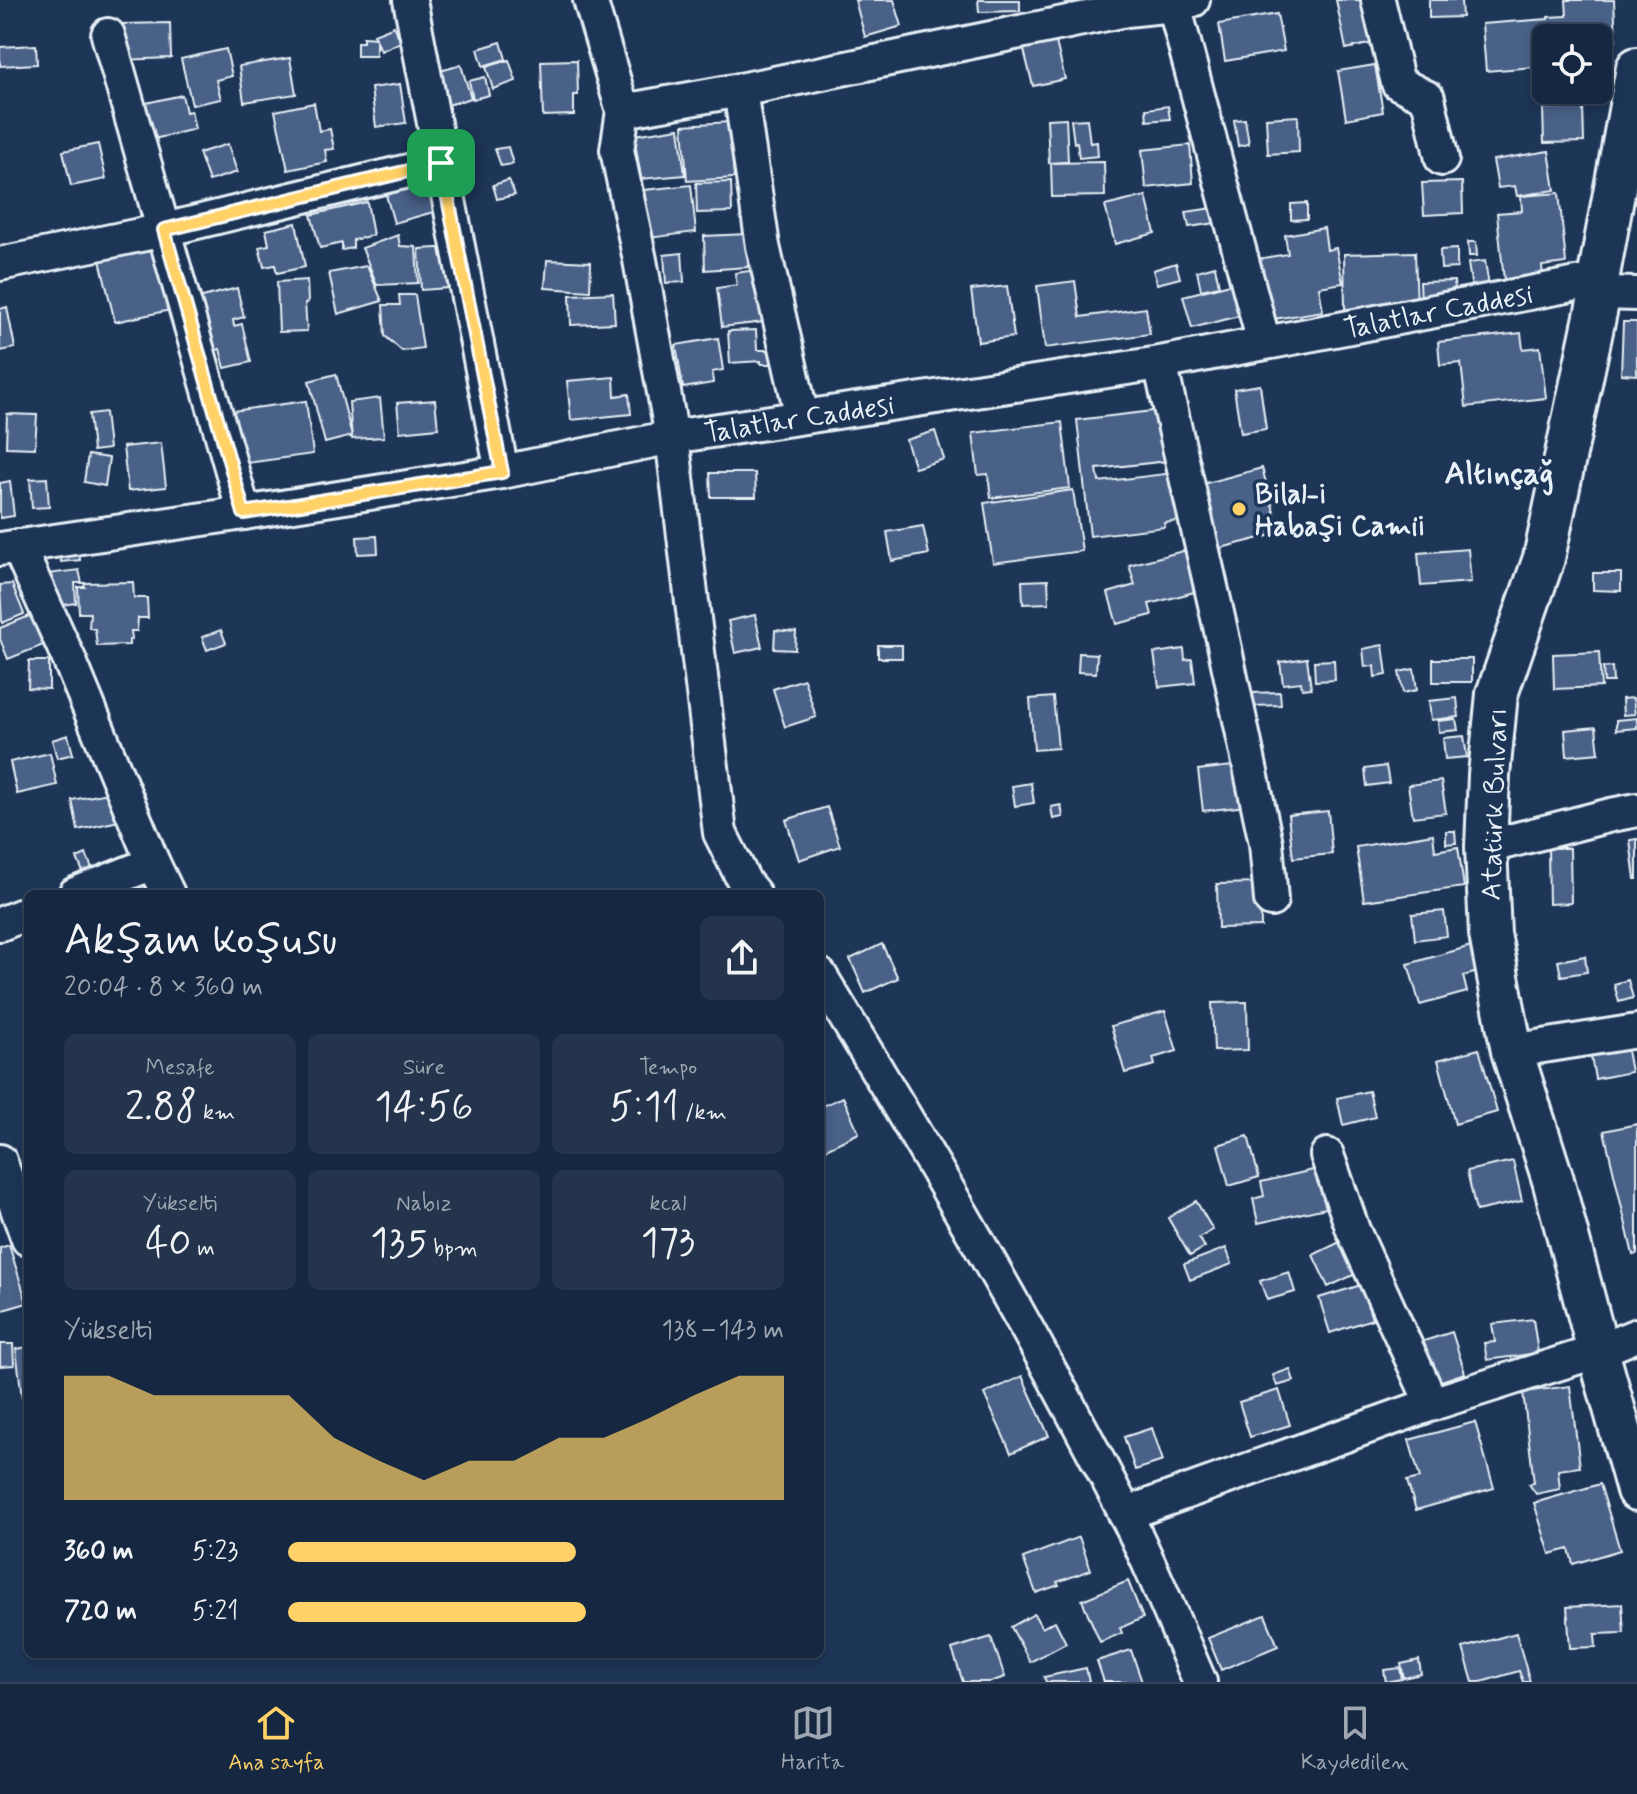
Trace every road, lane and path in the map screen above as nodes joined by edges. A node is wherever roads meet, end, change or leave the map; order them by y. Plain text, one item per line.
1 (410, 0) edge
2 (590, 0) edge
3 (1378, 0) edge
4 (1184, 2) edge
5 (1124, 5) edge
6 (108, 35) dead end
7 (1637, 68) edge
8 (740, 90) junction
9 (623, 111) junction
10 (1442, 159) dead end
11 (441, 163) junction
12 (164, 230) junction
13 (0, 264) edge
14 (1612, 289) edge
15 (1264, 343) junction
16 (1160, 363) junction
17 (802, 417) junction
18 (672, 437) junction
19 (502, 472) junction
20 (244, 513) junction
21 (9, 548) edge
22 (1637, 810) edge
23 (1486, 847) junction
24 (153, 863) junction
25 (85, 890) edge
26 (166, 890) edge
27 (751, 890) edge
28 (1271, 900) dead end
29 (24, 915) edge
30 (0, 924) edge
31 (824, 982) edge
32 (1637, 1031) edge
33 (1512, 1051) junction
34 (1327, 1155) dead end
35 (0, 1161) edge
36 (24, 1228) edge
37 (1637, 1335) edge
38 (1598, 1351) junction
39 (1432, 1404) junction
40 (1637, 1490) edge
41 (1125, 1514) junction
42 (1200, 1682) edge

1 - 11 street
2 - 9 street
3 - 10 street
4 - 5 street
4 - 15 street
5 - 8 street
6 - 12 street
7 - 14 main road, Atatürk Bulvarı
8 - 9 street
8 - 17 street
9 - 18 street
11 - 12 street
11 - 19 street
12 - 13 street
12 - 20 street
14 - 15 street, Talatlar Caddesi
14 - 23 main road, Atatürk Bulvarı
15 - 16 street, Talatlar Caddesi
16 - 17 street, Talatlar Caddesi
16 - 28 street
17 - 18 street, Talatlar Caddesi
18 - 19 street, Talatlar Caddesi
18 - 27 street
19 - 20 street, Talatlar Caddesi
20 - 21 street, Talatlar Caddesi
21 - 24 street
22 - 23 street
23 - 33 main road, Atatürk Bulvarı
24 - 25 street
24 - 26 street
29 - 30 street
31 - 41 street
32 - 33 street
33 - 38 main road, Atatürk Bulvarı
34 - 39 street
35 - 36 street
37 - 38 street
38 - 39 street
38 - 40 main road, Atatürk Bulvarı
39 - 41 street
41 - 42 street

